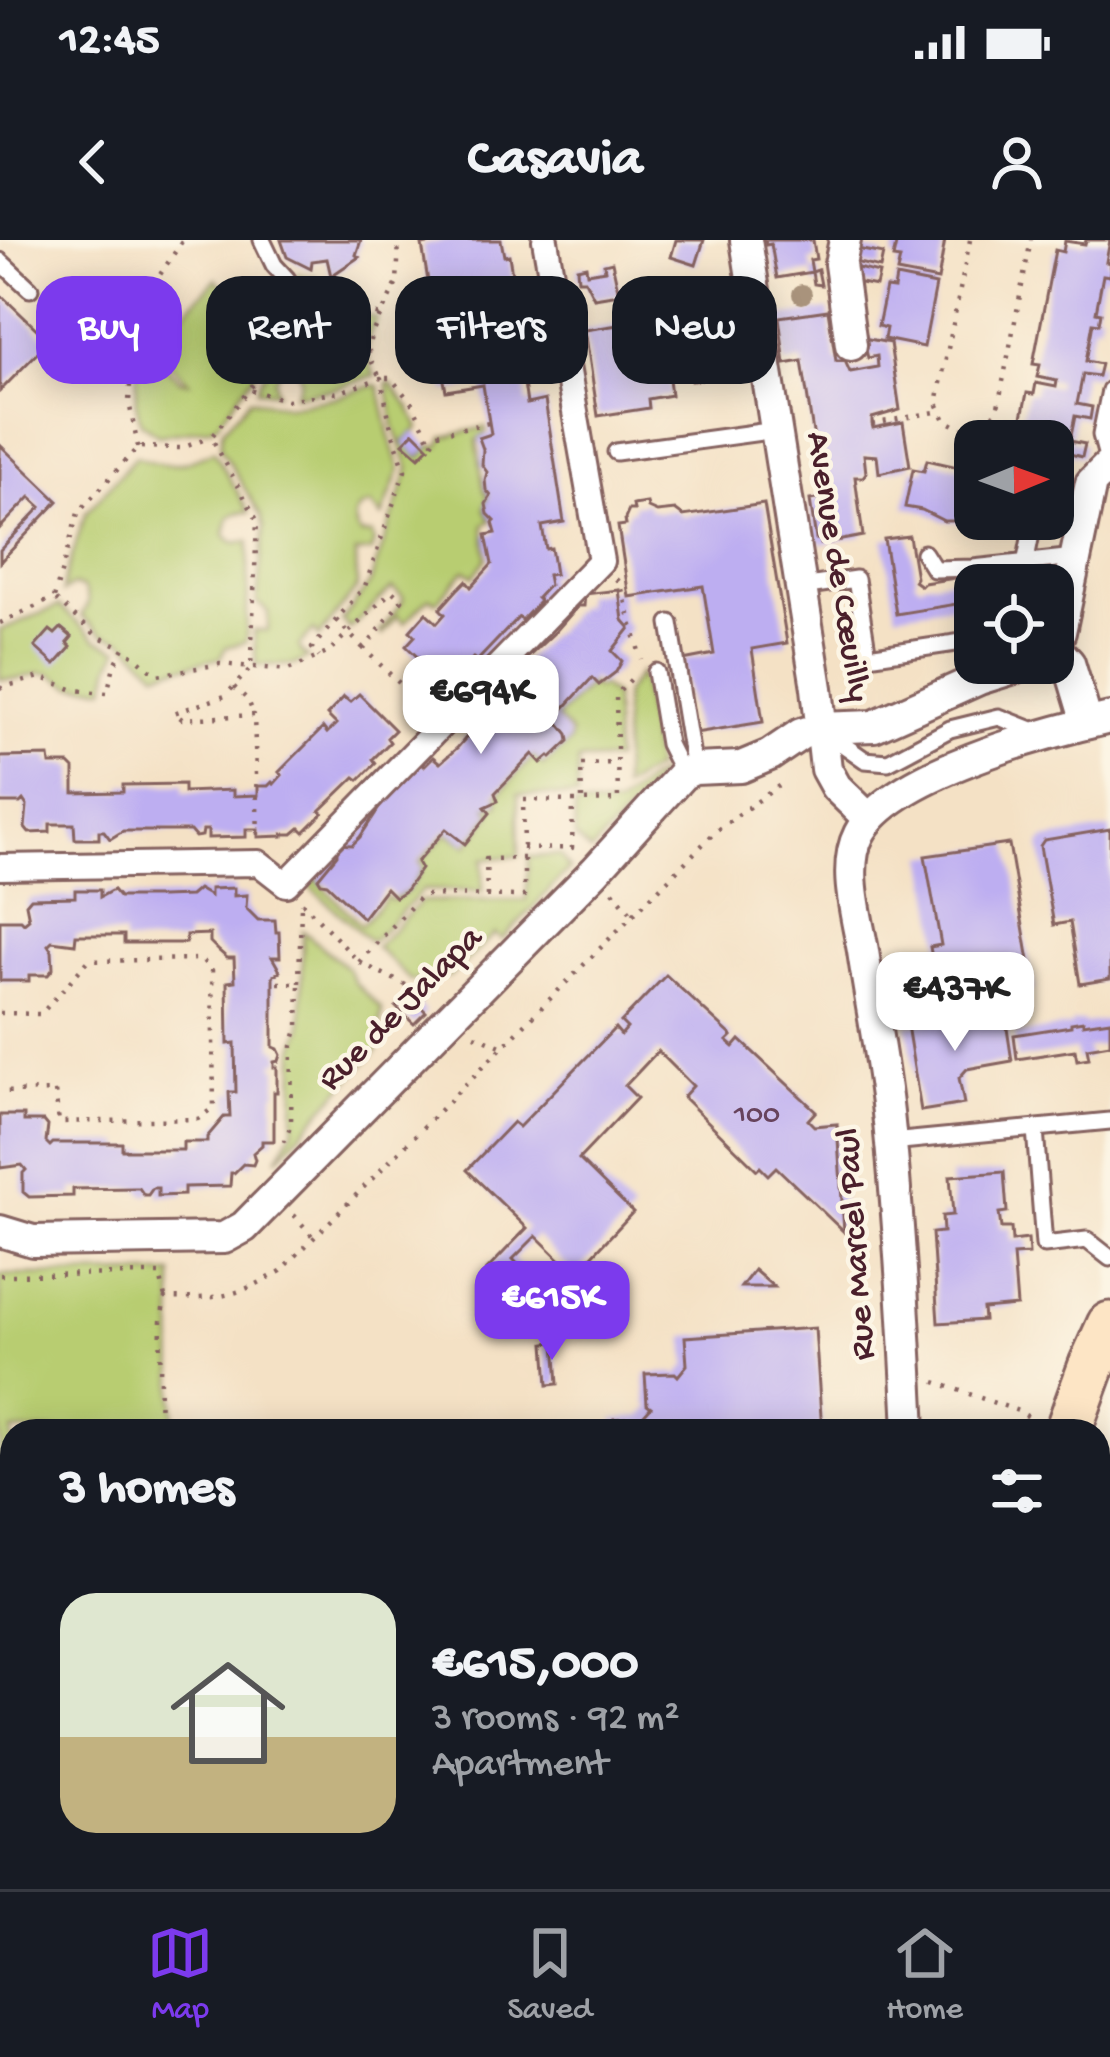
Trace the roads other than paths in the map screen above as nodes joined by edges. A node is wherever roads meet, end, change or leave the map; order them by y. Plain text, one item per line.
1 (262, 240) edge
2 (545, 240) edge
3 (746, 240) edge
4 (845, 240) edge
5 (0, 261) edge
6 (285, 276) edge
7 (30, 289) dead end
8 (851, 344) dead end
9 (1110, 390) edge
10 (776, 430) junction
11 (616, 452) dead end
12 (1110, 464) edge
13 (1074, 511) edge
14 (1085, 512) junction
15 (1030, 540) edge
16 (924, 553) dead end
17 (1075, 556) junction
18 (1025, 564) joint
19 (1073, 564) edge
20 (954, 568) edge
21 (801, 587) junction
22 (670, 623) dead end
23 (954, 643) edge
24 (656, 672) dead end
25 (1074, 673) edge
26 (968, 684) edge
27 (1098, 720) edge
28 (820, 728) junction
29 (1044, 735) junction
30 (688, 771) junction
31 (869, 819) junction
32 (0, 867) edge
33 (1110, 1120) edge
34 (1035, 1129) junction
35 (891, 1142) junction
36 (0, 1231) edge
37 (1110, 1258) edge
38 (1106, 1372) edge
39 (909, 1419) edge
40 (1066, 1419) edge
41 (1100, 1419) edge

1 - 6 lane
2 - 32 street
3 - 10 street, Avenue de Cœuilly
4 - 8 street
5 - 7 lane
9 - 12 lane
10 - 11 lane
10 - 21 street, Avenue de Cœuilly
12 - 14 street
13 - 14 lane
14 - 17 street
15 - 18 lane
16 - 20 lane
17 - 18 lane
17 - 19 street
21 - 23 lane
21 - 28 street, Avenue de Cœuilly
22 - 30 lane
24 - 30 lane
25 - 27 street
26 - 28 street
27 - 29 street
28 - 29 lane
28 - 30 street
28 - 31 street, Avenue de Cœuilly
29 - 31 street
30 - 36 street, Rue de Jalapa
31 - 35 street, Rue Marcel Paul
33 - 34 lane
34 - 35 lane
34 - 37 lane
35 - 39 street, Rue Marcel Paul
38 - 40 main road
38 - 41 main road

